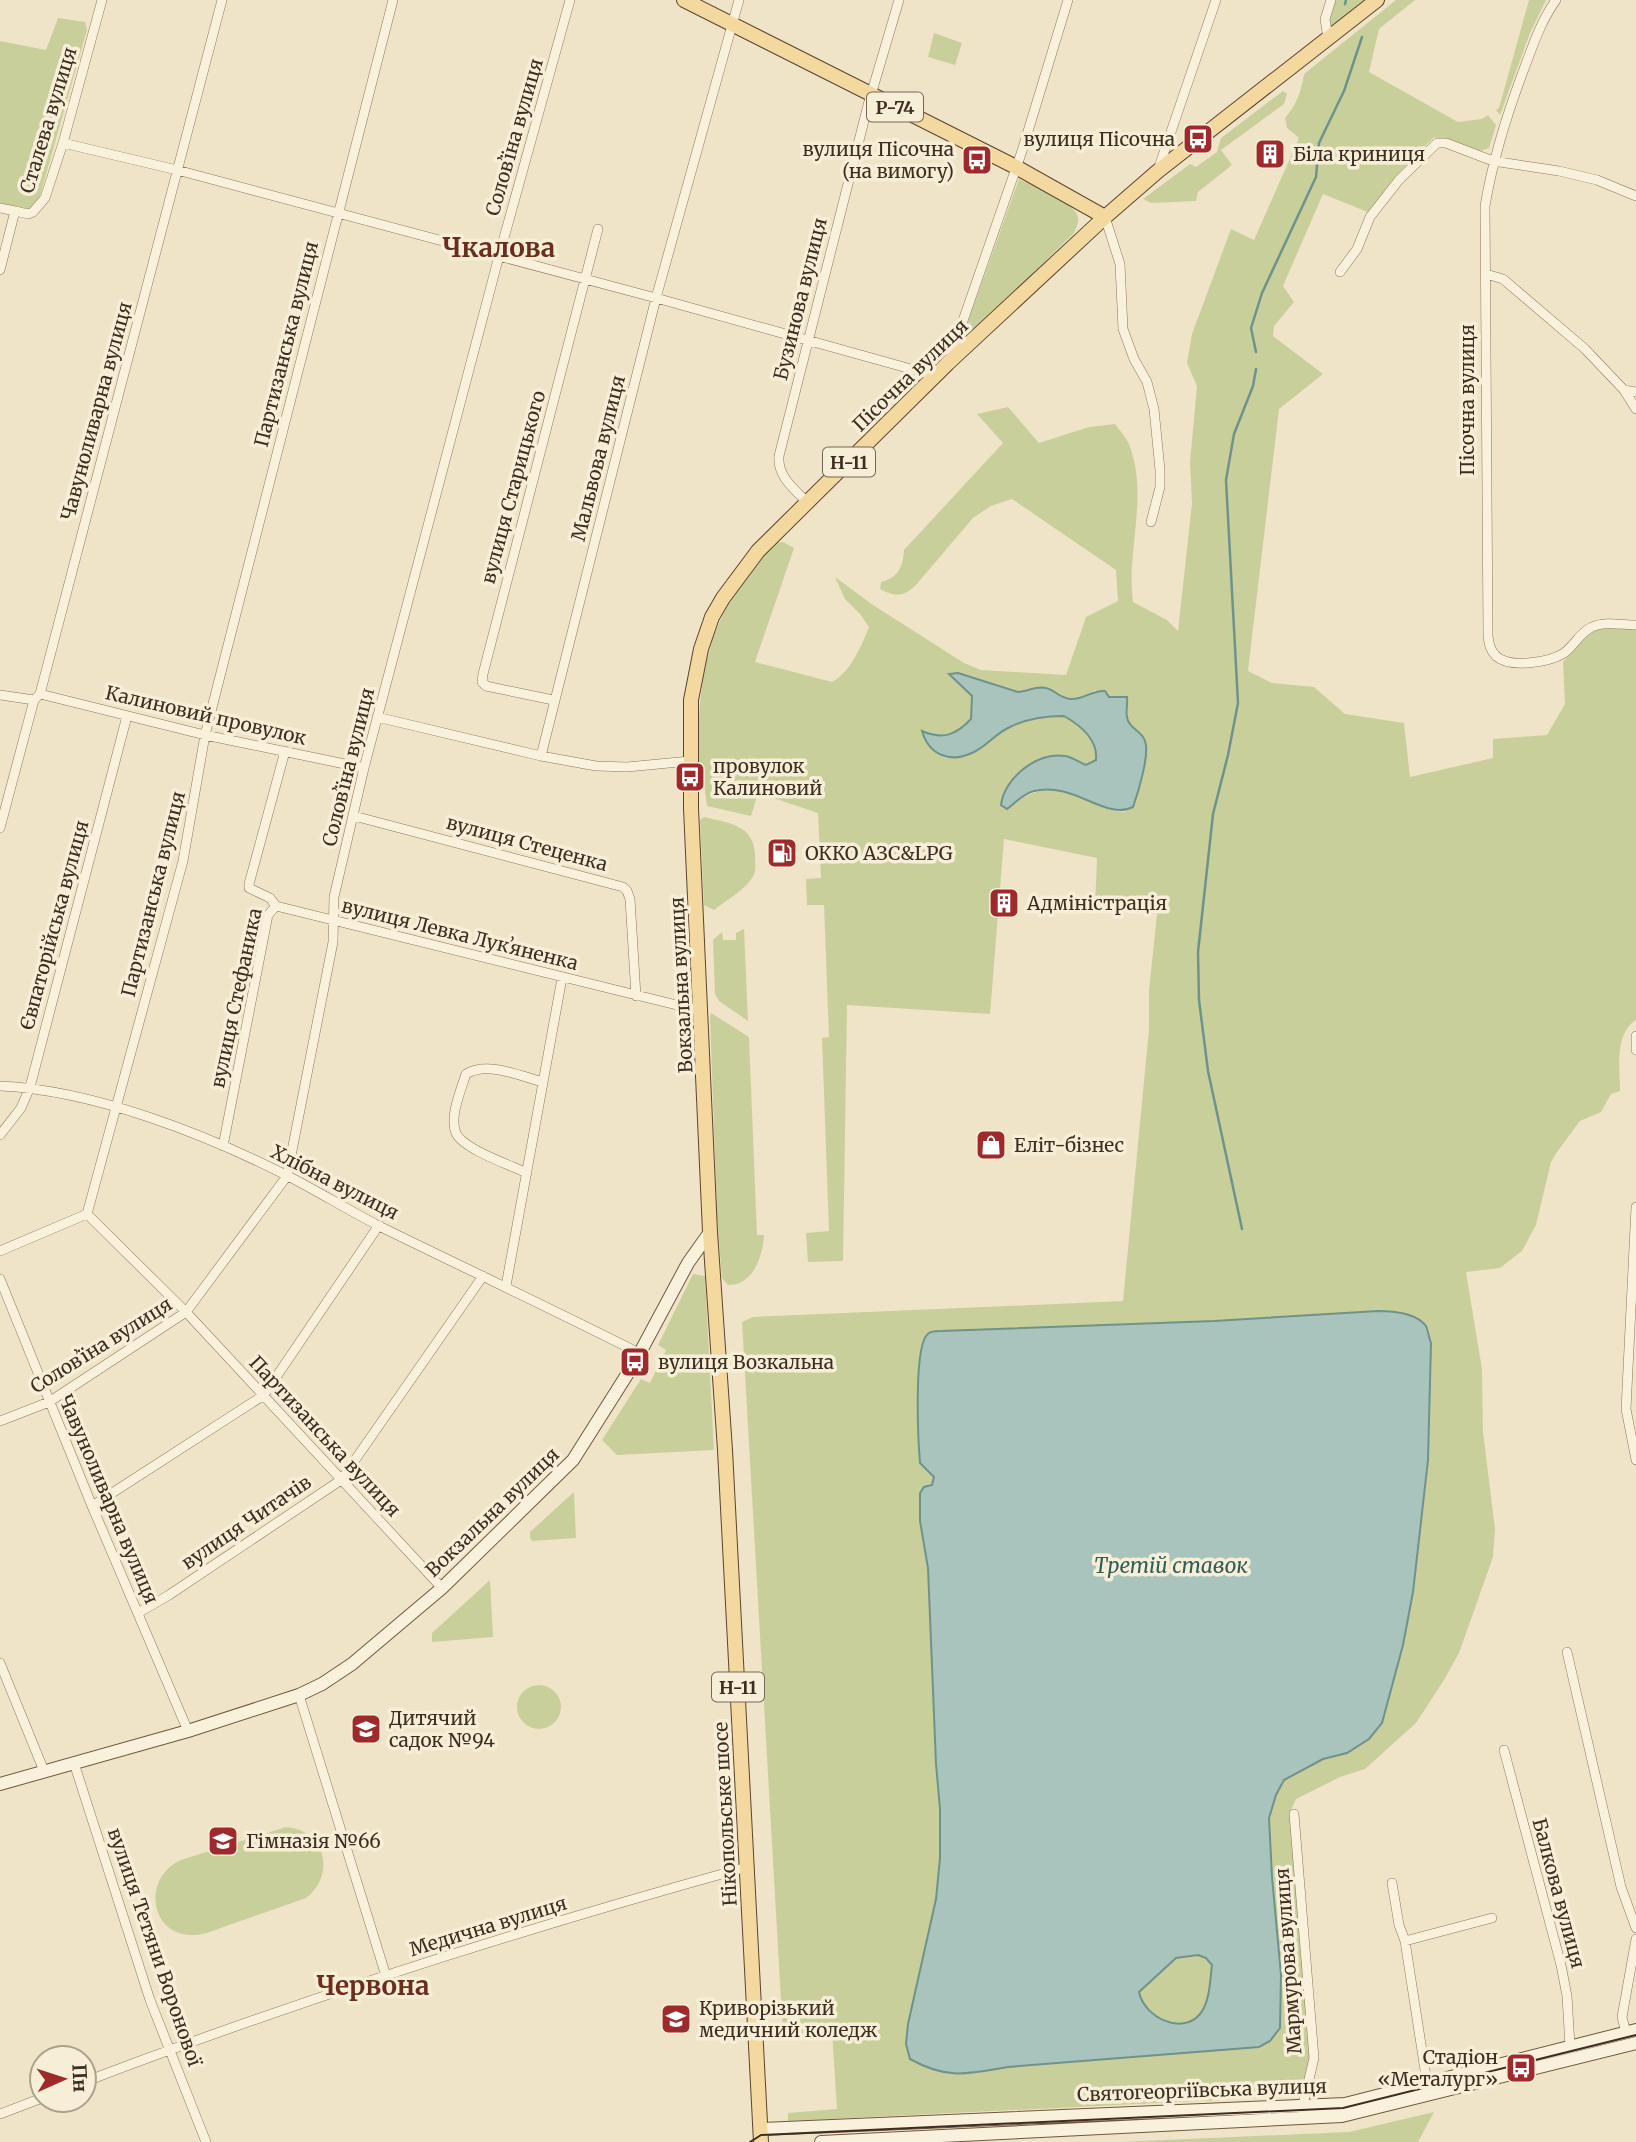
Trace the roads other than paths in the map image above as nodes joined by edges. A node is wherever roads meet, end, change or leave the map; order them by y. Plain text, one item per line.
1 (102, 0) edge
2 (222, 0) edge
3 (393, 0) edge
4 (570, 0) edge
5 (684, 0) edge
6 (739, 0) edge
7 (899, 0) edge
8 (1068, 0) edge
9 (1216, 0) edge
10 (1331, 0) edge
11 (1377, 0) edge
12 (1556, 0) edge
13 (733, 24) junction
14 (1328, 38) junction
15 (871, 95) junction
16 (63, 143) junction
17 (1493, 161) junction
18 (1016, 167) junction
19 (177, 170) junction
20 (1158, 171) junction
21 (1636, 196) edge
22 (0, 208) edge
23 (15, 211) junction
24 (337, 213) junction
25 (1105, 217) junction
26 (598, 229) dead end
27 (499, 256) junction
28 (0, 270) edge
29 (1340, 272) dead end
30 (1486, 274) junction
31 (585, 280) junction
32 (656, 298) junction
33 (807, 339) junction
34 (948, 363) junction
35 (936, 376) junction
36 (1623, 390) junction
37 (1636, 392) edge
38 (1636, 409) edge
39 (808, 503) junction
40 (1151, 522) dead end
41 (1636, 625) edge
42 (0, 695) edge
43 (37, 697) junction
44 (553, 701) junction
45 (127, 716) junction
46 (377, 717) junction
47 (205, 735) junction
48 (285, 751) junction
49 (541, 755) junction
50 (690, 761) junction
51 (364, 768) junction
52 (354, 816) junction
53 (0, 828) edge
54 (275, 906) junction
55 (334, 920) junction
56 (562, 978) junction
57 (636, 996) junction
58 (701, 1011) junction
59 (1636, 1036) edge
60 (1636, 1050) edge
61 (544, 1082) junction
62 (0, 1086) edge
63 (30, 1087) junction
64 (116, 1107) junction
65 (0, 1135) edge
66 (223, 1146) junction
67 (527, 1173) junction
68 (287, 1176) junction
69 (1636, 1207) edge
70 (87, 1214) junction
71 (379, 1225) junction
72 (710, 1232) junction
73 (0, 1251) edge
74 (483, 1276) junction
75 (0, 1279) edge
76 (506, 1286) junction
77 (186, 1312) junction
78 (639, 1353) junction
79 (264, 1395) junction
80 (49, 1402) junction
81 (0, 1421) edge
82 (1636, 1460) edge
83 (341, 1480) junction
84 (92, 1506) junction
85 (442, 1588) junction
86 (138, 1613) junction
87 (1567, 1652) dead end
88 (0, 1663) edge
89 (299, 1695) junction
90 (188, 1731) junction
91 (1504, 1750) dead end
92 (74, 1763) junction
93 (44, 1771) junction
94 (0, 1784) edge
95 (1294, 1814) dead end
96 (747, 1867) junction
97 (1392, 1883) dead end
98 (1492, 1918) dead end
99 (1636, 1928) edge
100 (1636, 1939) edge
101 (1405, 1941) junction
102 (386, 1976) junction
103 (1631, 2031) edge
104 (1636, 2043) edge
105 (1570, 2046) junction
106 (170, 2049) junction
107 (98, 2077) edge
108 (1427, 2083) junction
109 (28, 2103) edge
110 (1303, 2105) junction
111 (0, 2114) edge
112 (761, 2136) edge
113 (206, 2142) edge
114 (821, 2142) edge

1 - 16 street, Сталева вулиця
2 - 19 street, Чавуноливарна вулиця
3 - 24 street, Партизанська вулиця
4 - 27 street, Соловʼїна вулиця
5 - 13 main road, Р-74
6 - 13 street, Мальвова вулиця
7 - 15 street, Бузинова вулиця
8 - 18 street
9 - 20 street
10 - 14 street
11 - 14 main road, Пісочна вулиця / Н-11
12 - 17 street, Пісочна вулиця
13 - 15 main road, Р-74
13 - 32 street, Мальвова вулиця
14 - 20 main road, Пісочна вулиця / Н-11
15 - 18 main road, Р-74
15 - 33 street, Бузинова вулиця
16 - 19 street
16 - 23 street, Сталева вулиця
17 - 21 street
17 - 29 street
17 - 30 street, Пісочна вулиця
18 - 25 main road, Р-74
18 - 34 street
19 - 24 street
19 - 43 street, Чавуноливарна вулиця
20 - 25 main road, Пісочна вулиця / Н-11
22 - 23 street
23 - 28 street, Сталева вулиця
24 - 27 street
24 - 47 street, Партизанська вулиця
25 - 34 main road, Пісочна вулиця / Н-11
25 - 40 street
26 - 31 street, вулиця Старицького
27 - 31 street
27 - 46 street, Соловʼїна вулиця
30 - 36 street
30 - 41 street, Пісочна вулиця
31 - 32 street
31 - 44 street, вулиця Старицького
32 - 33 street
32 - 44 street, Мальвова вулиця
33 - 35 street
33 - 39 street, Бузинова вулиця
34 - 35 main road, Пісочна вулиця / Н-11
35 - 39 main road, Пісочна вулиця / Н-11
36 - 37 street
36 - 38 street
39 - 50 main road, Пісочна вулиця / Н-11
42 - 43 street, Калиновий провулок
43 - 45 street, Калиновий провулок
43 - 53 street, Чавуноливарна вулиця
44 - 49 street, Мальвова вулиця
45 - 47 street, Калиновий провулок
45 - 63 street, Євпаторійська вулиця
46 - 49 street
46 - 51 street, Соловʼїна вулиця
47 - 48 street, Калиновий провулок
47 - 64 street, Партизанська вулиця
48 - 51 street, Калиновий провулок
48 - 54 street, вулиця Стефаника
49 - 50 street
50 - 58 main road, Вокзальна вулиця / Н-11
51 - 52 street, Соловʼїна вулиця
52 - 55 street, Соловʼїна вулиця
52 - 57 street, вулиця Стеценка
54 - 55 street, вулиця Левка Лукʼяненка
54 - 66 street, вулиця Стефаника
55 - 56 street, вулиця Левка Лукʼяненка
55 - 68 street, Соловʼїна вулиця
56 - 57 street, вулиця Левка Лукʼяненка
56 - 61 street
57 - 58 street, вулиця Левка Лукʼяненка
58 - 72 main road, Вокзальна вулиця / Н-11
59 - 60 street
61 - 67 street
61 - 67 street
62 - 63 street, Хлібна вулиця
63 - 64 street, Хлібна вулиця
63 - 65 street, Євпаторійська вулиця
64 - 66 street, Хлібна вулиця
64 - 70 street, Партизанська вулиця
66 - 68 street, Хлібна вулиця
67 - 76 street
68 - 71 street, Хлібна вулиця
68 - 77 street, Соловʼїна вулиця
69 - 82 street
70 - 73 street
70 - 77 street, Партизанська вулиця
71 - 74 street, Хлібна вулиця
71 - 79 street
72 - 78 main road, Вокзальна вулиця
72 - 96 main road, Нікопольське шосе / Н-11
74 - 76 street, Хлібна вулиця
74 - 83 street, вулиця Читачів
75 - 80 street, Чавуноливарна вулиця
76 - 78 street, Хлібна вулиця
77 - 79 street, Партизанська вулиця
77 - 80 street, Соловʼїна вулиця
78 - 85 main road, Вокзальна вулиця
79 - 83 street, Партизанська вулиця
79 - 84 street
80 - 81 street, Соловʼїна вулиця
80 - 84 street, Чавуноливарна вулиця
83 - 85 street, Партизанська вулиця
83 - 86 street, вулиця Читачів
84 - 86 street, Чавуноливарна вулиця
85 - 89 main road, Вокзальна вулиця
86 - 90 street, Чавуноливарна вулиця
87 - 99 street
88 - 93 street
89 - 90 main road, Вокзальна вулиця
89 - 102 street
90 - 92 main road, Вокзальна вулиця
91 - 105 street, Балкова вулиця
92 - 93 main road, Вокзальна вулиця
92 - 106 street, вулиця Тетяни Воронової
93 - 94 main road, Вокзальна вулиця
95 - 110 street, Мармурова вулиця
96 - 102 street, Медична вулиця
96 - 112 main road, Нікопольське шосе / Н-11
97 - 101 street
98 - 101 street
100 - 103 street
101 - 108 street
102 - 106 street, Медична вулиця
103 - 105 main road, Святогеоргіївська вулиця
104 - 114 main road, Святогеоргіївська вулиця
105 - 108 main road, Святогеоргіївська вулиця
106 - 107 street, Медична вулиця
106 - 113 street, вулиця Тетяни Воронової
108 - 110 main road, Святогеоргіївська вулиця
109 - 111 street
110 - 112 main road, Святогеоргіївська вулиця

